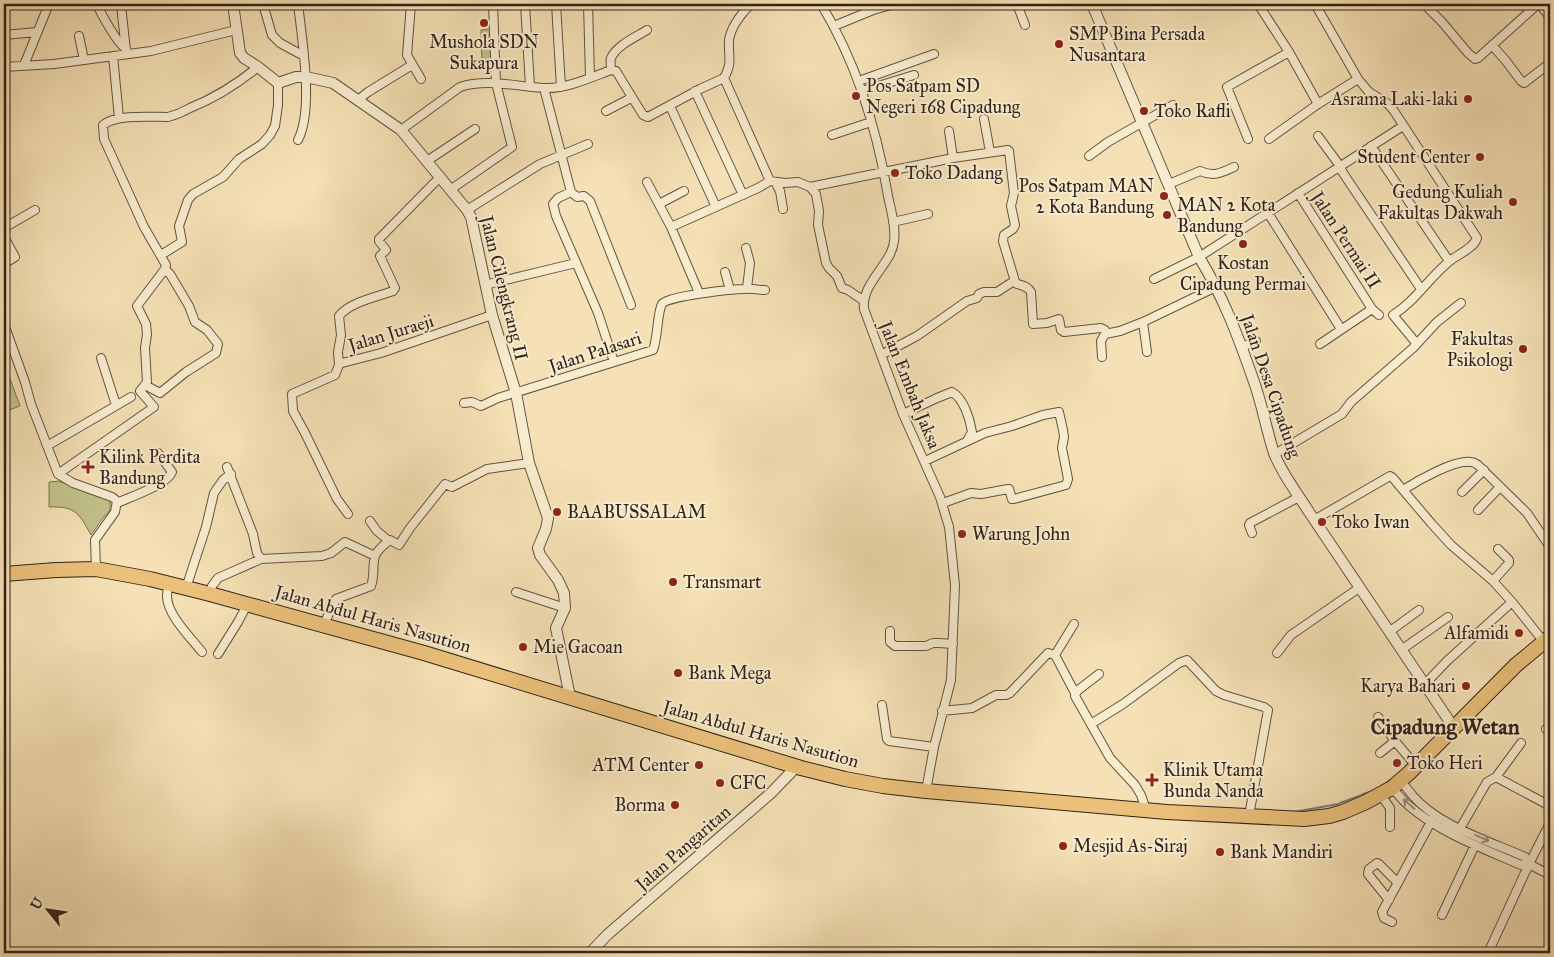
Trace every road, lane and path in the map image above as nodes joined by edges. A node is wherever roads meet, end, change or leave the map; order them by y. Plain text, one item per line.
1 (50, 4) edge
2 (97, 4) edge
3 (233, 4) edge
4 (263, 4) edge
5 (298, 4) edge
6 (411, 4) edge
7 (492, 4) edge
8 (525, 4) edge
9 (556, 4) edge
10 (588, 4) edge
11 (752, 4) edge
12 (821, 4) edge
13 (895, 4) edge
14 (1017, 4) edge
15 (1092, 4) edge
16 (1258, 4) edge
17 (1315, 4) edge
18 (1424, 4) edge
19 (1538, 4) edge
20 (121, 5) dead end
21 (1550, 18) edge
22 (834, 26) junction
23 (1025, 26) dead end
24 (236, 30) junction
25 (647, 30) dead end
26 (37, 32) junction
27 (4, 35) edge
28 (79, 36) dead end
29 (1492, 45) junction
30 (126, 52) junction
31 (1289, 52) junction
32 (934, 54) dead end
33 (113, 56) junction
34 (304, 56) junction
35 (84, 60) junction
36 (1550, 63) edge
37 (24, 65) junction
38 (412, 65) junction
39 (4, 67) edge
40 (258, 67) junction
41 (611, 70) junction
42 (914, 75) dead end
43 (306, 77) junction
44 (590, 77) junction
45 (724, 78) junction
46 (1358, 79) junction
47 (421, 80) dead end
48 (859, 81) junction
49 (278, 83) junction
50 (496, 83) junction
51 (530, 86) junction
52 (560, 87) junction
53 (544, 88) junction
54 (862, 91) junction
55 (696, 92) junction
56 (631, 98) junction
57 (358, 100) junction
58 (1318, 104) junction
59 (1173, 105) dead end
60 (670, 106) junction
61 (606, 111) dead end
62 (118, 118) junction
63 (984, 118) dead end
64 (871, 122) junction
65 (1142, 123) junction
66 (1403, 126) junction
67 (474, 129) dead end
68 (402, 130) junction
69 (949, 131) dead end
70 (832, 135) dead end
71 (1318, 136) dead end
72 (1248, 139) dead end
73 (1269, 139) dead end
74 (298, 140) dead end
75 (588, 144) dead end
76 (1371, 146) junction
77 (990, 152) junction
78 (560, 155) junction
79 (1089, 156) dead end
80 (954, 158) junction
81 (427, 161) junction
82 (1340, 166) junction
83 (1234, 167) dead end
84 (884, 171) junction
85 (440, 177) junction
86 (773, 181) junction
87 (647, 182) dead end
88 (1169, 184) junction
89 (810, 188) junction
90 (450, 190) junction
91 (684, 191) dead end
92 (571, 192) junction
93 (1298, 193) junction
94 (743, 195) junction
95 (659, 204) junction
96 (716, 207) junction
97 (783, 209) dead end
98 (35, 210) dead end
99 (467, 210) junction
100 (928, 214) dead end
101 (1268, 214) junction
102 (893, 222) junction
103 (4, 228) edge
104 (671, 228) junction
105 (4, 237) edge
106 (746, 248) dead end
107 (161, 254) junction
108 (1199, 257) junction
109 (1449, 261) junction
110 (576, 262) junction
111 (4, 264) edge
112 (165, 269) junction
113 (725, 272) dead end
114 (1154, 278) dead end
115 (1014, 280) junction
116 (485, 285) junction
117 (1216, 287) junction
118 (747, 288) junction
119 (1421, 289) junction
120 (730, 290) junction
121 (765, 290) dead end
122 (699, 293) junction
123 (864, 301) junction
124 (1461, 303) dead end
125 (631, 306) dead end
126 (1372, 308) junction
127 (492, 315) junction
128 (1379, 315) dead end
129 (1143, 322) junction
130 (4, 324) edge
131 (1341, 329) junction
132 (1106, 334) junction
133 (1256, 341) dead end
134 (1320, 344) dead end
135 (1417, 344) junction
136 (1242, 347) junction
137 (1147, 352) dead end
138 (880, 354) junction
139 (1102, 357) dead end
140 (101, 358) dead end
141 (614, 362) junction
142 (340, 365) junction
143 (145, 385) junction
144 (516, 393) junction
145 (131, 397) dead end
146 (464, 403) dead end
147 (116, 405) junction
148 (904, 414) junction
149 (967, 441) junction
150 (47, 446) junction
151 (158, 453) dead end
152 (1277, 453) junction
153 (925, 461) junction
154 (529, 463) junction
155 (1484, 470) junction
156 (58, 474) junction
157 (1500, 488) junction
158 (1403, 490) junction
159 (1462, 492) dead end
160 (1299, 497) junction
161 (117, 503) junction
162 (943, 503) junction
163 (1478, 510) dead end
164 (348, 514) dead end
165 (1314, 520) junction
166 (370, 521) dead end
167 (1252, 534) dead end
168 (389, 541) junction
169 (1550, 548) edge
170 (1498, 549) dead end
171 (375, 556) junction
172 (261, 559) junction
173 (96, 569) junction
174 (4, 574) edge
175 (1493, 582) junction
176 (169, 584) junction
177 (186, 588) junction
178 (1359, 588) junction
179 (516, 592) dead end
180 (210, 594) junction
181 (1512, 602) junction
182 (248, 603) junction
183 (565, 608) junction
184 (1419, 610) dead end
185 (1448, 617) dead end
186 (1074, 624) dead end
187 (324, 626) junction
188 (890, 631) dead end
189 (1389, 632) junction
190 (1547, 640) edge
191 (953, 644) junction
192 (1401, 650) junction
193 (202, 652) dead end
194 (1277, 653) dead end
195 (218, 654) dead end
196 (1055, 655) junction
197 (1099, 674) dead end
198 (1425, 684) junction
199 (1076, 693) junction
200 (570, 697) junction
201 (882, 705) dead end
202 (942, 711) junction
203 (1378, 716) dead end
204 (1091, 724) junction
205 (1454, 728) junction
206 (1395, 741) junction
207 (1522, 743) dead end
208 (934, 746) junction
209 (1380, 753) dead end
210 (797, 766) junction
211 (1416, 766) junction
212 (1496, 777) junction
213 (1391, 787) junction
214 (926, 791) junction
215 (1550, 806) edge
216 (1146, 810) junction
217 (1249, 816) junction
218 (1433, 818) junction
219 (1550, 823) edge
220 (1390, 827) dead end
221 (1458, 832) junction
222 (1475, 845) junction
223 (1529, 864) junction
224 (1550, 875) edge
225 (1398, 883) junction
226 (1388, 900) junction
227 (1442, 915) dead end
228 (1392, 922) dead end
229 (590, 953) edge
230 (1488, 953) edge

1 - 26 street
2 - 30 street
3 - 24 street
4 - 34 street
5 - 34 street
6 - 38 street
7 - 50 street
8 - 51 street
9 - 52 street
10 - 44 street
11 - 45 street
12 - 22 street
13 - 22 street
14 - 23 street
15 - 65 street, Jalan Desa Cipadung
16 - 31 street
17 - 46 street
18 - 29 street
19 - 21 street
19 - 29 street
20 - 30 street
22 - 48 street
24 - 30 street
24 - 40 street
25 - 41 street
26 - 27 street
26 - 37 street
28 - 35 street
29 - 36 street
30 - 33 street
31 - 58 street
31 - 72 street
32 - 48 street
33 - 35 street
33 - 62 street
34 - 43 street
35 - 37 street
37 - 39 street
38 - 47 street
38 - 57 street
40 - 49 street
40 - 62 street
41 - 44 street
41 - 56 street
42 - 54 street
43 - 49 street, Jalan Cilengkrang II
43 - 57 street, Jalan Cilengkrang II
43 - 74 street
44 - 52 street
45 - 55 street
45 - 86 street
46 - 58 street
46 - 66 street
48 - 54 street
49 - 107 street
50 - 51 street
50 - 68 street
50 - 90 street
51 - 53 street
52 - 53 street
53 - 78 street
54 - 64 street
55 - 60 street
55 - 94 street
56 - 60 street
56 - 61 street
57 - 68 street, Jalan Cilengkrang II
58 - 73 street
59 - 65 street
60 - 96 street
62 - 107 street
63 - 77 street
64 - 70 street
64 - 84 street
65 - 79 street
65 - 88 street, Jalan Desa Cipadung
66 - 76 street
66 - 109 street
67 - 81 street
68 - 81 street, Jalan Cilengkrang II
69 - 80 street
71 - 82 street
75 - 78 street
76 - 82 street
76 - 109 street
77 - 80 street
77 - 115 street
78 - 92 street
78 - 99 street
80 - 84 street
81 - 85 street, Jalan Cilengkrang II
82 - 93 street
82 - 119 street
83 - 88 street
84 - 89 street
84 - 102 street
85 - 90 street, Jalan Cilengkrang II
85 - 142 street
86 - 89 street
86 - 94 street
86 - 97 street
87 - 95 street
88 - 108 street, Jalan Desa Cipadung
89 - 123 street
90 - 99 street, Jalan Cilengkrang II
91 - 95 street
92 - 110 street
92 - 125 street
93 - 101 street
93 - 126 street, Jalan Permai II
94 - 96 street
95 - 104 street
96 - 104 street
98 - 103 street
99 - 116 street, Jalan Cilengkrang II
100 - 102 street
101 - 108 street
101 - 131 street
102 - 123 street
104 - 122 street
105 - 111 street
106 - 118 street
107 - 112 street
108 - 114 street
108 - 117 street, Jalan Desa Cipadung
109 - 119 street
110 - 116 street
110 - 141 street
112 - 143 street
112 - 143 street
113 - 120 street
115 - 132 street
115 - 138 street
116 - 127 street, Jalan Cilengkrang II
117 - 129 street
117 - 136 street, Jalan Desa Cipadung
118 - 120 street, Jalan Palasari
118 - 121 street, Jalan Palasari
119 - 135 street
120 - 122 street, Jalan Palasari
122 - 141 street, Jalan Palasari
123 - 138 street, Jalan Embah Jaksa
124 - 135 street
126 - 128 street
126 - 131 street, Jalan Permai II
127 - 142 street, Jalan Juraeji
127 - 144 street, Jalan Cilengkrang II
129 - 132 street
129 - 137 street
130 - 150 street
131 - 134 street, Jalan Permai II
132 - 139 street
133 - 136 street
135 - 152 street
136 - 152 street, Jalan Desa Cipadung
138 - 148 street, Jalan Embah Jaksa
140 - 147 street
141 - 144 street, Jalan Palasari
142 - 164 street, Jalan Juraeji
143 - 156 street
144 - 146 street, Jalan Palasari
144 - 154 street, Jalan Cilengkrang II
145 - 147 street
147 - 150 street
148 - 149 street
148 - 153 street, Jalan Embah Jaksa
149 - 153 street
149 - 162 street
150 - 156 street
151 - 161 street
152 - 160 street, Jalan Desa Cipadung
153 - 162 street, Jalan Embah Jaksa
154 - 168 street
154 - 183 street, Jalan Cilengkrang II
155 - 157 street
155 - 158 street
155 - 159 street
156 - 161 street
157 - 163 street
157 - 169 street
158 - 165 street
158 - 175 street
160 - 165 street, Jalan Desa Cipadung
160 - 167 street
161 - 173 street
162 - 191 street, Jalan Embah Jaksa
165 - 178 street, Jalan Desa Cipadung
166 - 168 street
168 - 171 street
170 - 175 street
171 - 172 street
171 - 187 street
172 - 177 street
172 - 180 street
173 - 174 highway, Jalan Abdul Haris Nasution
173 - 176 highway, Jalan Abdul Haris Nasution
175 - 181 street
176 - 177 highway, Jalan Abdul Haris Nasution
176 - 193 street
177 - 180 highway, Jalan Abdul Haris Nasution
178 - 189 street, Jalan Desa Cipadung
178 - 194 street
179 - 183 street
180 - 182 highway, Jalan Abdul Haris Nasution
181 - 190 street
181 - 198 street
182 - 187 highway, Jalan Abdul Haris Nasution
182 - 195 street
183 - 200 street
184 - 189 street
185 - 192 street
186 - 196 street
187 - 200 highway, Jalan Abdul Haris Nasution
188 - 191 street
189 - 192 street, Jalan Desa Cipadung
190 - 205 highway, Jalan Abdul Haris Nasution
191 - 202 street, Jalan Embah Jaksa
192 - 198 street, Jalan Desa Cipadung
196 - 199 street
196 - 202 street
197 - 199 street
198 - 205 street, Jalan Desa Cipadung
199 - 204 street
200 - 210 highway, Jalan Abdul Haris Nasution
201 - 208 street
202 - 208 street, Jalan Embah Jaksa
203 - 206 street
204 - 216 street
204 - 217 street
205 - 211 highway, Jalan Abdul Haris Nasution
206 - 209 street
206 - 211 street
207 - 212 street
208 - 214 street, Jalan Embah Jaksa
210 - 214 highway, Jalan Abdul Haris Nasution
210 - 229 street, Jalan Pangaritan
211 - 213 highway, Jalan Abdul Haris Nasution
212 - 215 street
212 - 221 street
213 - 217 highway, Jalan Abdul Haris Nasution
218 -> 213 street
213 - 218 street
213 - 220 street
214 - 216 highway, Jalan Abdul Haris Nasution
216 - 217 highway, Jalan Abdul Haris Nasution
218 - 221 street
218 - 225 street
219 - 223 street
221 - 222 street
221 -> 223 street
222 - 223 street
222 - 227 street
223 - 224 street
223 - 230 street
225 - 226 street
225 - 226 street
226 - 228 street

